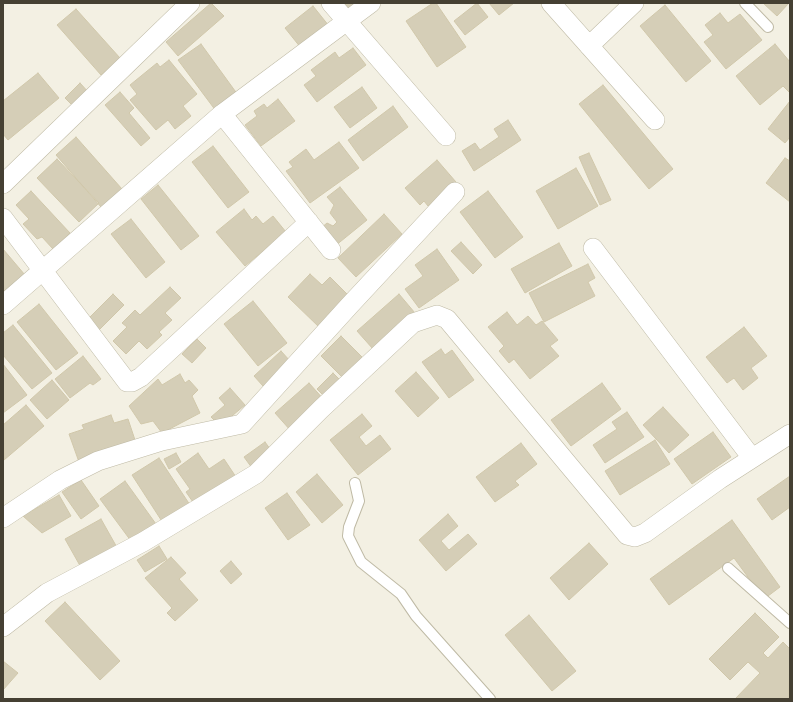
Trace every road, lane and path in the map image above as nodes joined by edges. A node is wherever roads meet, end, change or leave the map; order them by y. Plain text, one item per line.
1 (190, 3) edge
2 (331, 3) edge
3 (371, 3) edge
4 (551, 3) edge
5 (634, 3) edge
6 (745, 3) edge
7 (348, 21) junction
8 (768, 27) dead end
9 (589, 46) junction
10 (222, 114) junction
11 (655, 120) dead end
12 (446, 136) dead end
13 (3, 184) edge
14 (455, 192) dead end
15 (3, 218) edge
16 (309, 222) junction
17 (593, 248) dead end
18 (331, 250) dead end
19 (44, 270) junction
20 (3, 305) edge
21 (790, 434) edge
22 (752, 458) junction
23 (356, 482) dead end
24 (3, 518) edge
25 (728, 568) dead end
26 (790, 623) edge
27 (3, 627) edge
28 (490, 699) edge

1 - 13 street
2 - 7 street
3 - 7 street
4 - 9 street
5 - 9 street
6 - 8 lane
7 - 10 street
7 - 12 street
9 - 11 street
10 - 16 street
10 - 19 street
14 - 24 street
15 - 19 street
16 - 18 street
16 - 19 street
17 - 22 street
19 - 20 street
21 - 22 street
22 - 27 street
23 - 28 lane
25 - 26 lane

